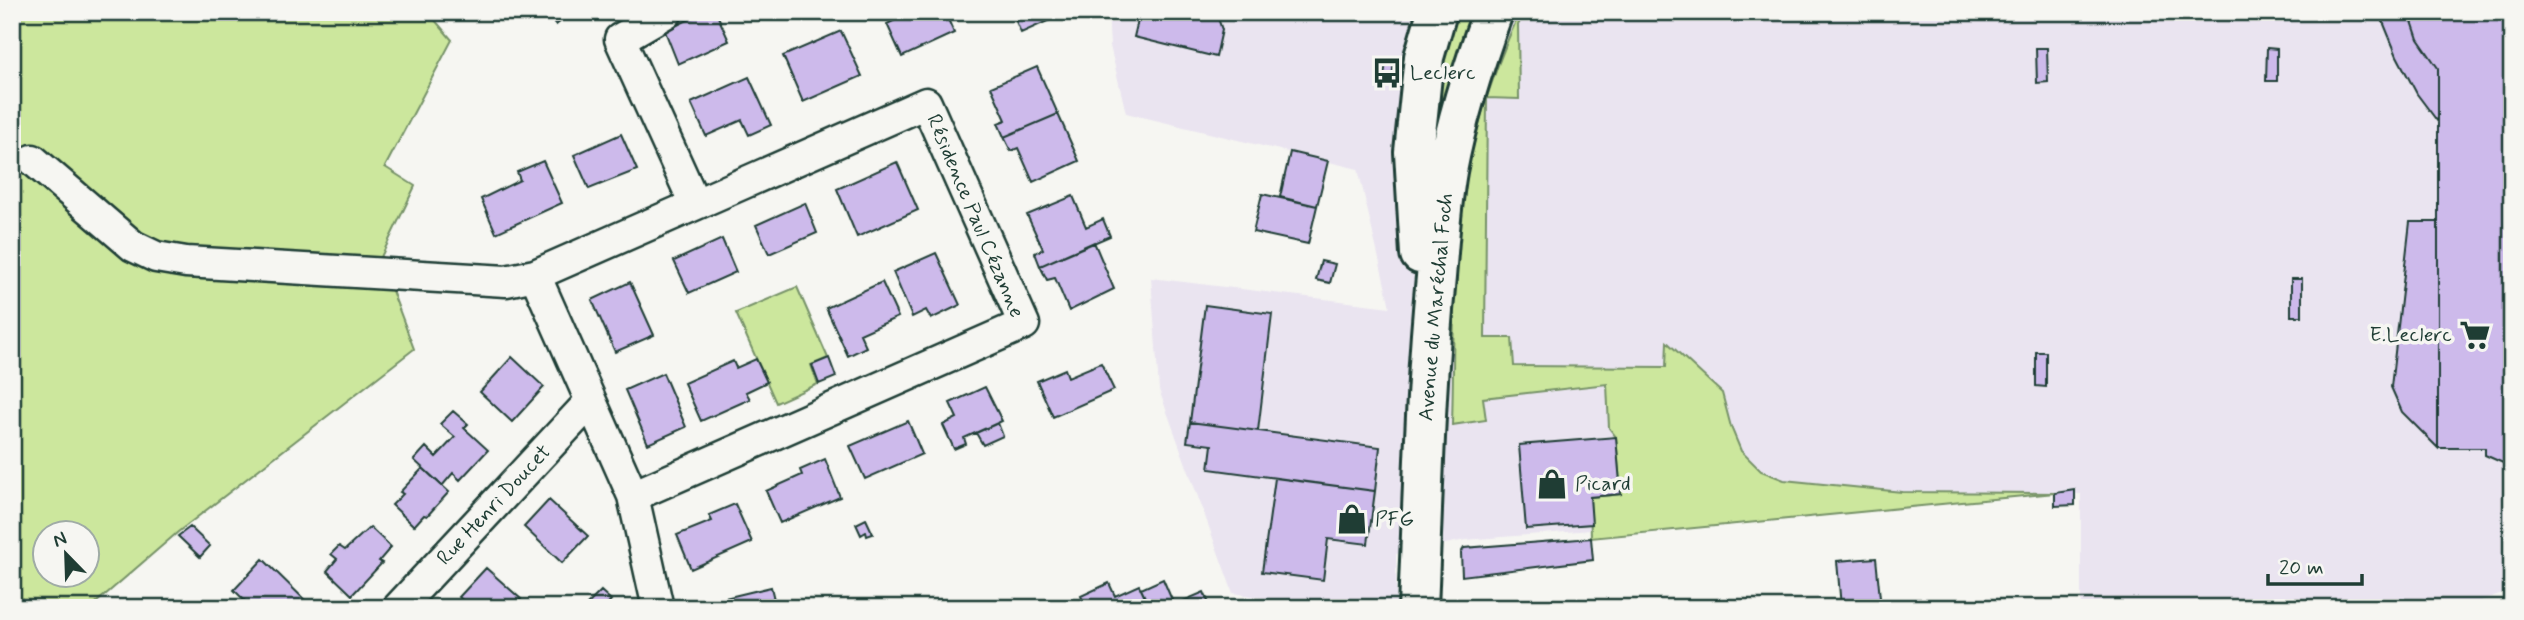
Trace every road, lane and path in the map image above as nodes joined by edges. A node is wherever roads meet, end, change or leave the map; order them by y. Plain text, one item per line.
1 (667, 12) edge
2 (1437, 12) edge
3 (1493, 12) edge
4 (33, 160) dead end
5 (695, 204) junction
6 (535, 275) junction
7 (1429, 340) junction
8 (590, 402) junction
9 (633, 496) junction
10 (398, 608) edge
11 (657, 608) edge
12 (1418, 608) edge

1 - 5 street
2 - 7 street
3 - 7 street, Avenue du Maréchal Foch
4 - 6 street, Résidence Paul Cézanne
5 - 6 street, Résidence Paul Cézanne
5 - 9 street, Résidence Paul Cézanne
6 - 8 street
7 - 12 street, Avenue du Maréchal Foch
8 - 9 street
8 - 10 street, Rue Henri Doucet
9 - 11 street

